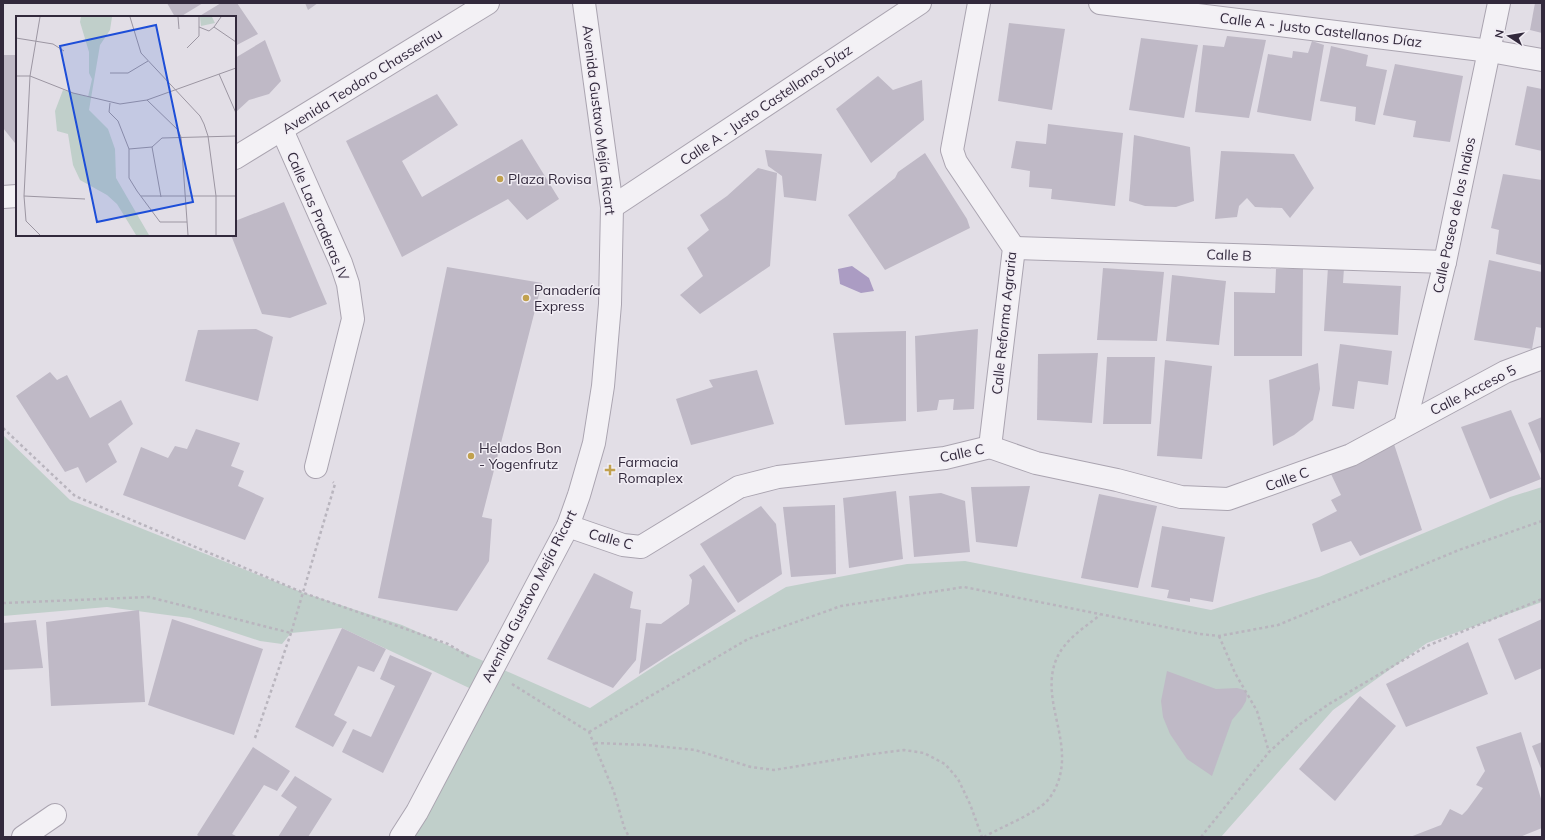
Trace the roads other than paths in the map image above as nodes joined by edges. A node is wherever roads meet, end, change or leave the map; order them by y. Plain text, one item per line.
1 (488, 3) edge
2 (584, 3) edge
3 (920, 3) edge
4 (979, 3) edge
5 (1100, 3) edge
6 (1499, 3) edge
7 (1490, 51) junction
8 (1542, 60) edge
9 (282, 130) junction
10 (236, 157) edge
11 (16, 196) edge
12 (3, 197) edge
13 (612, 207) junction
14 (1014, 248) junction
15 (1445, 262) junction
16 (1542, 358) edge
17 (1405, 425) junction
18 (990, 446) junction
19 (316, 467) road end
20 (568, 526) junction
21 (55, 815) dead end
22 (23, 837) edge
23 (401, 837) edge

1 - 9 street, Avenida Teodoro Chasseriau
2 - 13 street, Avenida Gustavo Mejía Ricart
3 - 13 street, Calle A - Justo Castellanos Díaz
4 - 14 street, Calle Reforma Agraria
5 - 7 street, Calle A - Justo Castellanos Díaz
6 - 7 street, Calle Paseo de los Indios
7 - 8 street, Calle A - Justo Castellanos Díaz
7 - 15 street, Calle Paseo de los Indios
9 - 10 street, Avenida Teodoro Chasseriau
9 - 19 street, Calle Las Praderas IV
11 - 12 street
13 - 20 street, Avenida Gustavo Mejía Ricart
14 - 15 street, Calle B
14 - 18 street, Calle Reforma Agraria
15 - 17 street, Calle Paseo de los Indios
16 - 17 street, Calle Acceso 5
17 - 18 street, Calle C
18 - 20 street, Calle C
20 - 23 street, Avenida Gustavo Mejía Ricart
21 - 22 street

